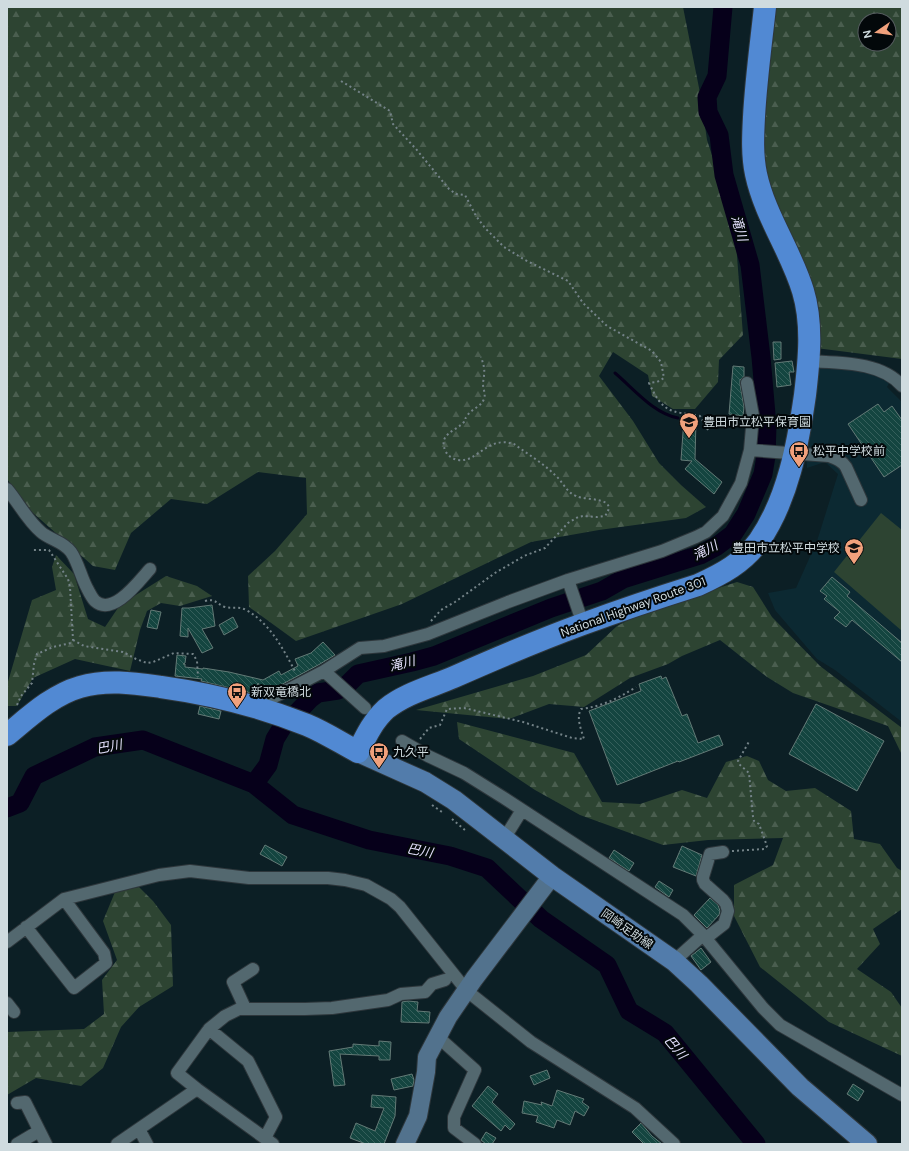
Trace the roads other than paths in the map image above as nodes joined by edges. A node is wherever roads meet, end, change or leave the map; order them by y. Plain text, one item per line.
1 (765, 7) edge
2 (809, 361) junction
3 (747, 383) dead end
4 (902, 386) edge
5 (750, 450) junction
6 (789, 453) junction
7 (7, 488) edge
8 (862, 500) dead end
9 (150, 569) dead end
10 (568, 580) junction
11 (583, 624) junction
12 (327, 674) junction
13 (364, 708) dead end
14 (262, 709) junction
15 (7, 735) edge
16 (402, 741) dead end
17 (358, 752) junction
18 (522, 810) junction
19 (504, 838) junction
20 (723, 852) road end
21 (547, 882) junction
22 (64, 900) junction
23 (26, 927) junction
24 (705, 936) junction
25 (7, 942) edge
26 (674, 962) junction
27 (253, 969) dead end
28 (445, 980) dead end
29 (470, 985) junction
30 (245, 1008) junction
31 (209, 1030) junction
32 (438, 1037) junction
33 (197, 1088) junction
34 (902, 1095) edge
35 (17, 1103) dead end
36 (140, 1129) junction
37 (40, 1131) junction
38 (269, 1141) edge
39 (17, 1144) edge
40 (46, 1144) edge
41 (117, 1144) edge
42 (147, 1144) edge
43 (405, 1144) edge
44 (475, 1144) edge
45 (674, 1144) edge
46 (867, 1144) edge

1 - 2 highway, National Highway Route 301
2 - 4 street
2 - 6 highway, National Highway Route 301
3 - 5 street
5 - 6 street
5 - 10 street
6 - 8 street
6 - 11 highway, National Highway Route 301
7 - 9 street
10 - 11 street
10 - 12 street
11 - 17 highway, National Highway Route 301
12 - 13 street
12 - 14 street
14 - 15 highway
14 - 17 highway
16 - 18 street
17 - 19 main road, 岡崎足助線
18 - 19 street
18 - 24 street
19 - 21 main road, 岡崎足助線
20 - 24 street
21 - 26 main road, 岡崎足助線
21 - 29 street
22 - 23 street
22 - 23 street
22 - 29 street
23 - 25 street
24 - 26 street
24 - 34 street
26 - 46 main road, 岡崎足助線
27 - 30 street
28 - 30 street
29 - 32 street
29 - 45 street
30 - 31 street
31 - 33 street
31 - 38 street
32 - 43 street
32 - 44 street
33 - 36 street
33 - 38 street
35 - 37 street
36 - 41 street
36 - 42 street
37 - 39 street
37 - 40 street

